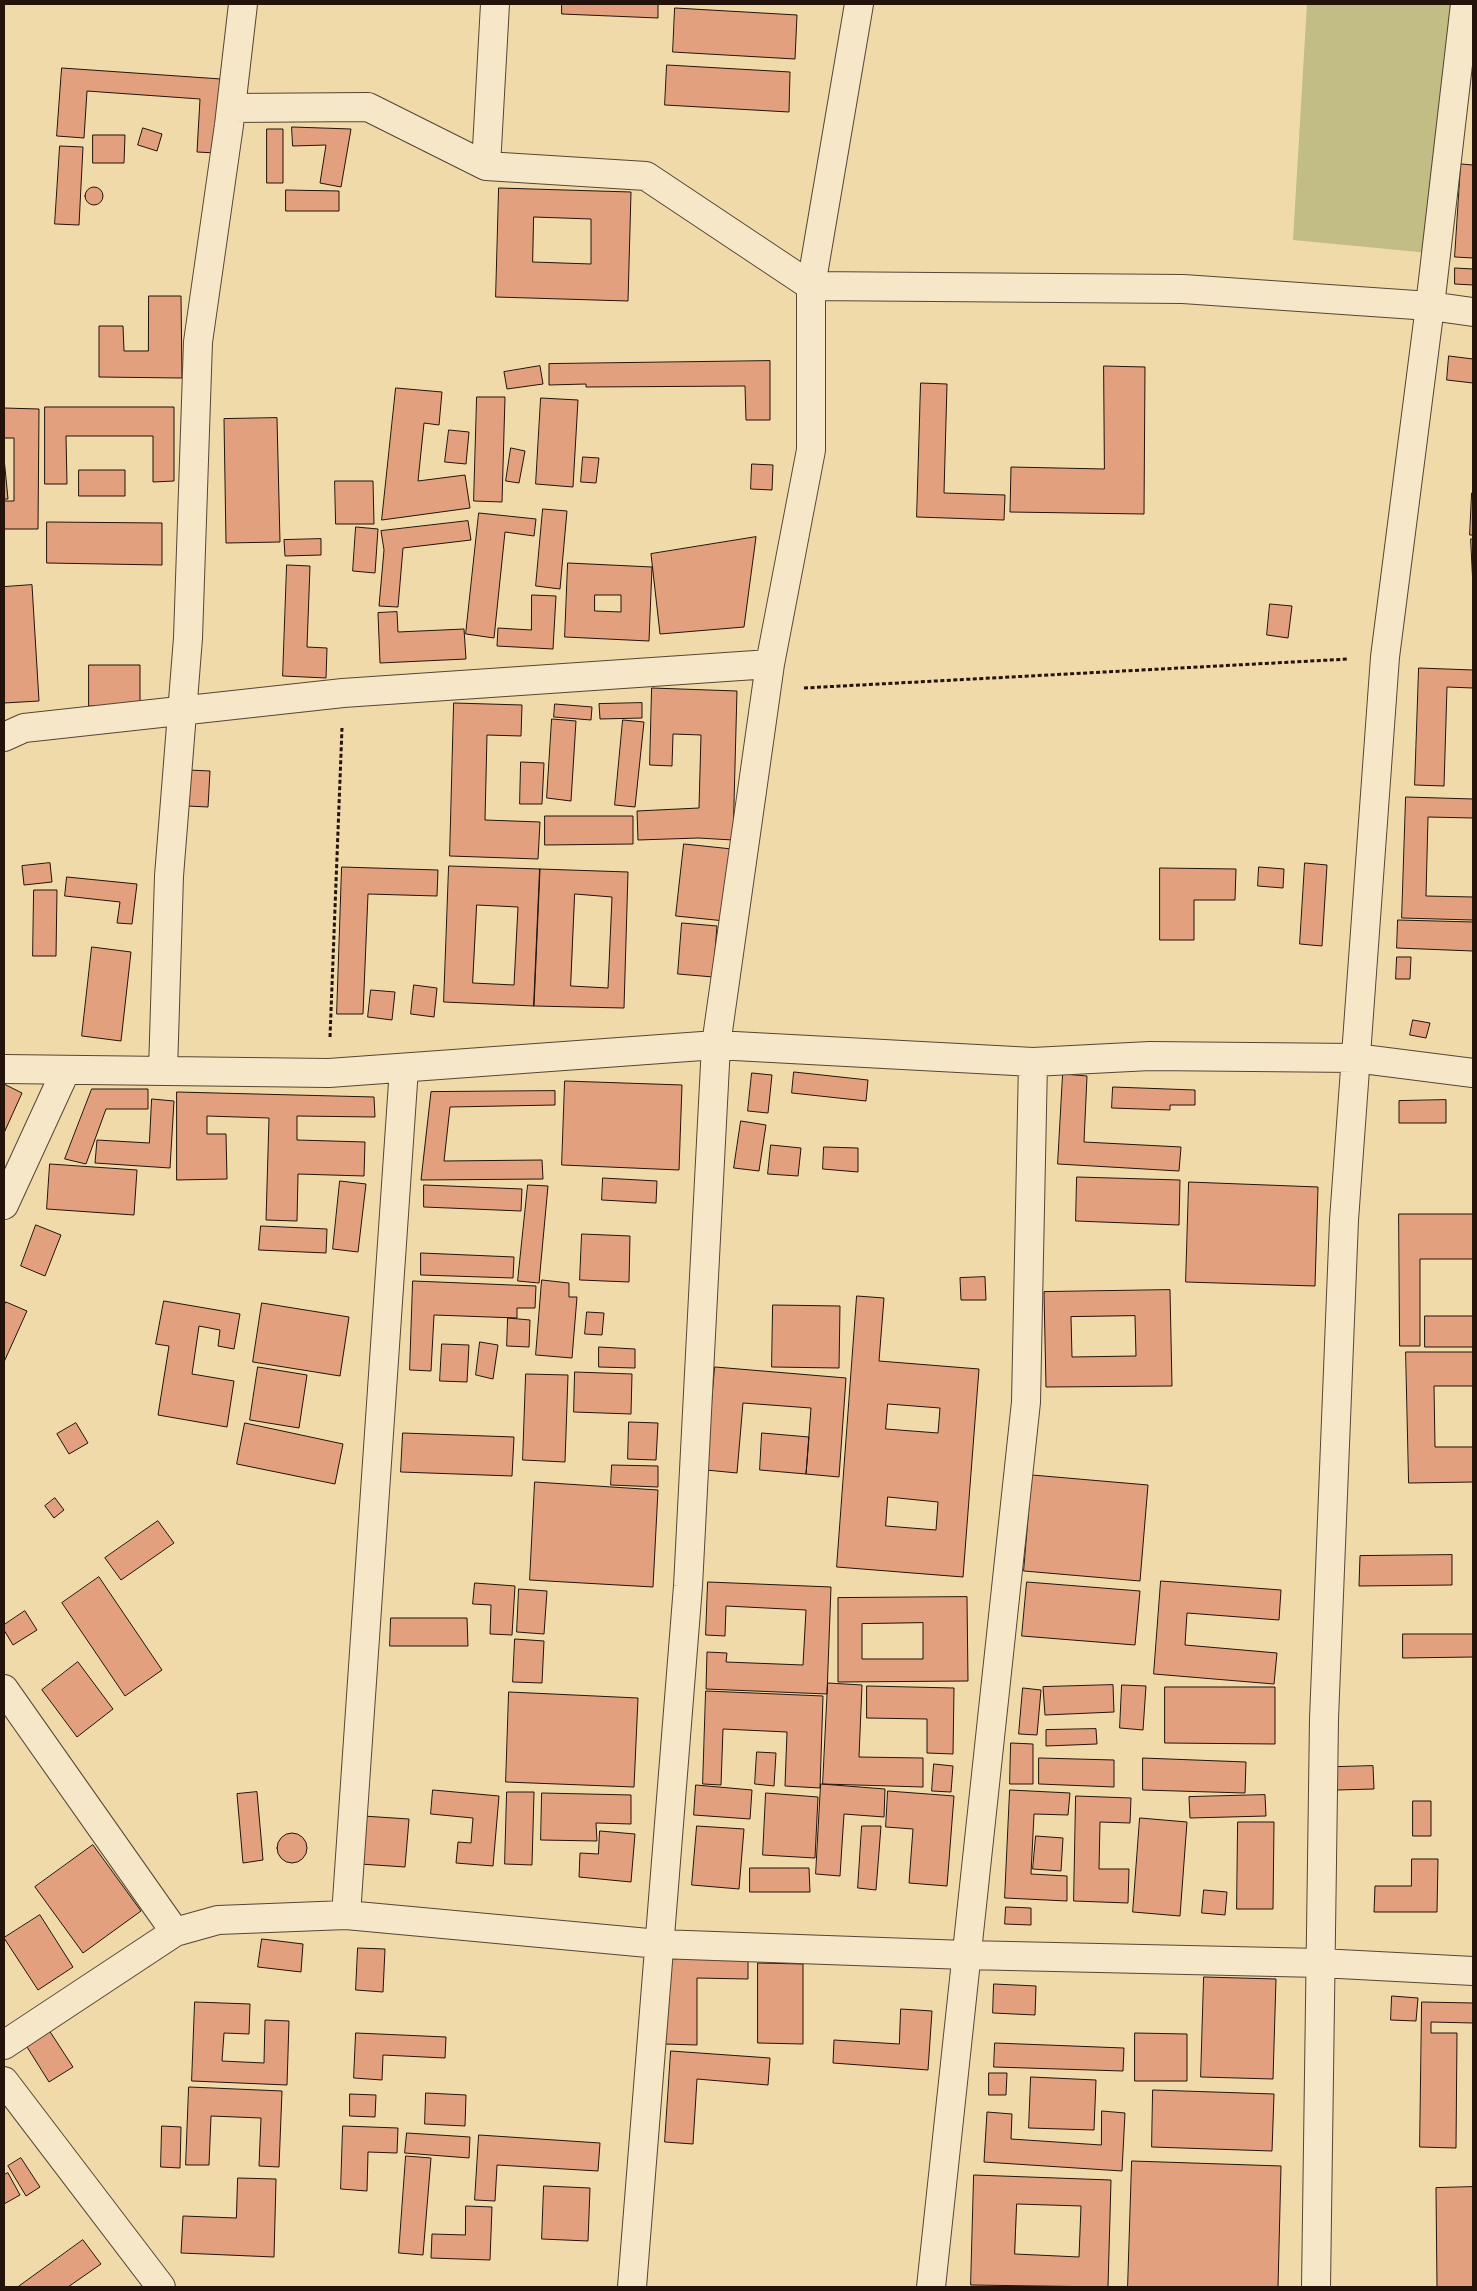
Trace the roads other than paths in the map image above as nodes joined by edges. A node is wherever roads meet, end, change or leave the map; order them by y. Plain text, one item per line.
1 (243, 4) edge
2 (494, 4) edge
3 (859, 4) edge
4 (1465, 4) edge
5 (231, 108) junction
6 (486, 166) junction
7 (811, 286) junction
8 (1430, 306) junction
9 (1473, 312) edge
10 (768, 677) junction
11 (181, 710) junction
12 (4, 737) edge
13 (716, 1045) junction
14 (1355, 1058) junction
15 (1033, 1062) junction
16 (404, 1068) junction
17 (4, 1069) edge
18 (66, 1070) junction
19 (162, 1072) junction
20 (1473, 1073) edge
21 (4, 1205) edge
22 (4, 1689) edge
23 (346, 1915) junction
24 (175, 1932) junction
25 (659, 1944) junction
26 (966, 1956) junction
27 (1320, 1963) junction
28 (1473, 1971) edge
29 (4, 2044) edge
30 (4, 2081) edge
31 (161, 2287) edge
32 (632, 2287) edge
33 (931, 2287) edge
34 (1316, 2287) edge

1 - 5 street
2 - 6 street
3 - 7 street
4 - 8 street
5 - 6 street
5 - 11 street
6 - 7 street
7 - 8 street
7 - 10 street
8 - 9 street
8 - 14 street
10 - 11 street
10 - 13 street
11 - 12 street
11 - 19 street
13 - 15 street
13 - 16 street
13 - 25 street
14 - 15 street
14 - 20 street
14 - 27 street
15 - 26 street
16 - 19 street
16 - 23 street
17 - 18 street
18 - 19 street
18 - 21 street
22 - 24 street
23 - 24 street
23 - 25 street
24 - 29 street
25 - 26 street
25 - 32 street
26 - 27 street
26 - 33 street
27 - 28 street
27 - 34 street
30 - 31 street

